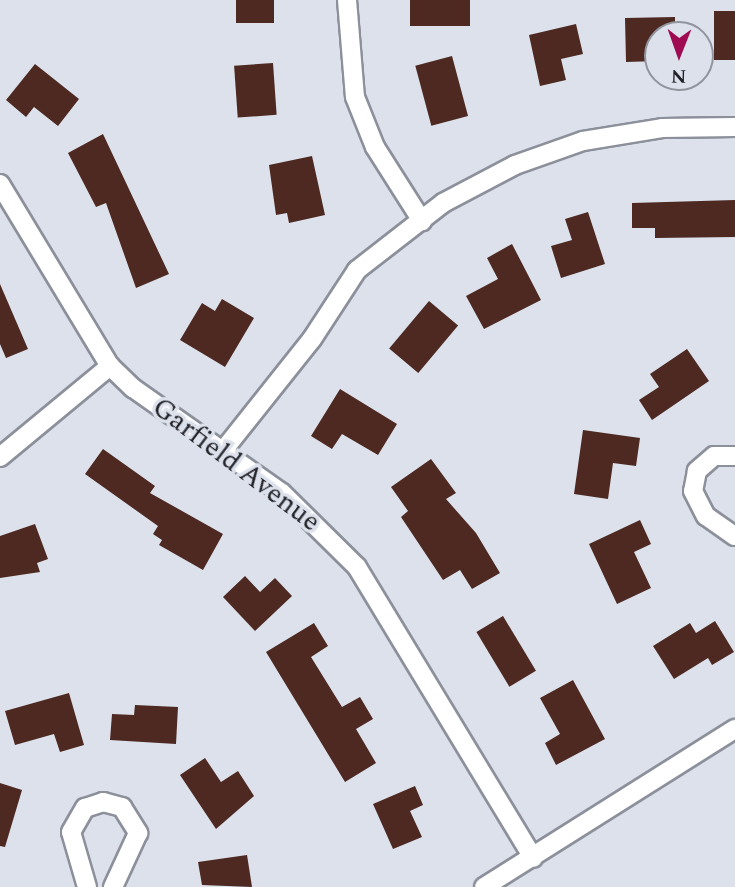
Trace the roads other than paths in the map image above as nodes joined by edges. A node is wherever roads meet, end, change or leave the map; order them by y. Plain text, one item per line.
1 (346, 0) edge
2 (735, 127) edge
3 (0, 184) edge
4 (422, 220) junction
5 (110, 366) junction
6 (222, 453) junction
7 (735, 456) edge
8 (0, 457) edge
9 (735, 536) edge
10 (735, 729) edge
11 (533, 858) junction
12 (87, 887) edge
13 (113, 887) edge
14 (484, 887) edge

1 - 4 street
2 - 4 street
3 - 5 street, Garfield Avenue
4 - 6 street
5 - 6 street, Garfield Avenue
5 - 8 street
6 - 11 street, Garfield Avenue
7 - 9 street
10 - 11 street
11 - 14 street
12 - 13 street

